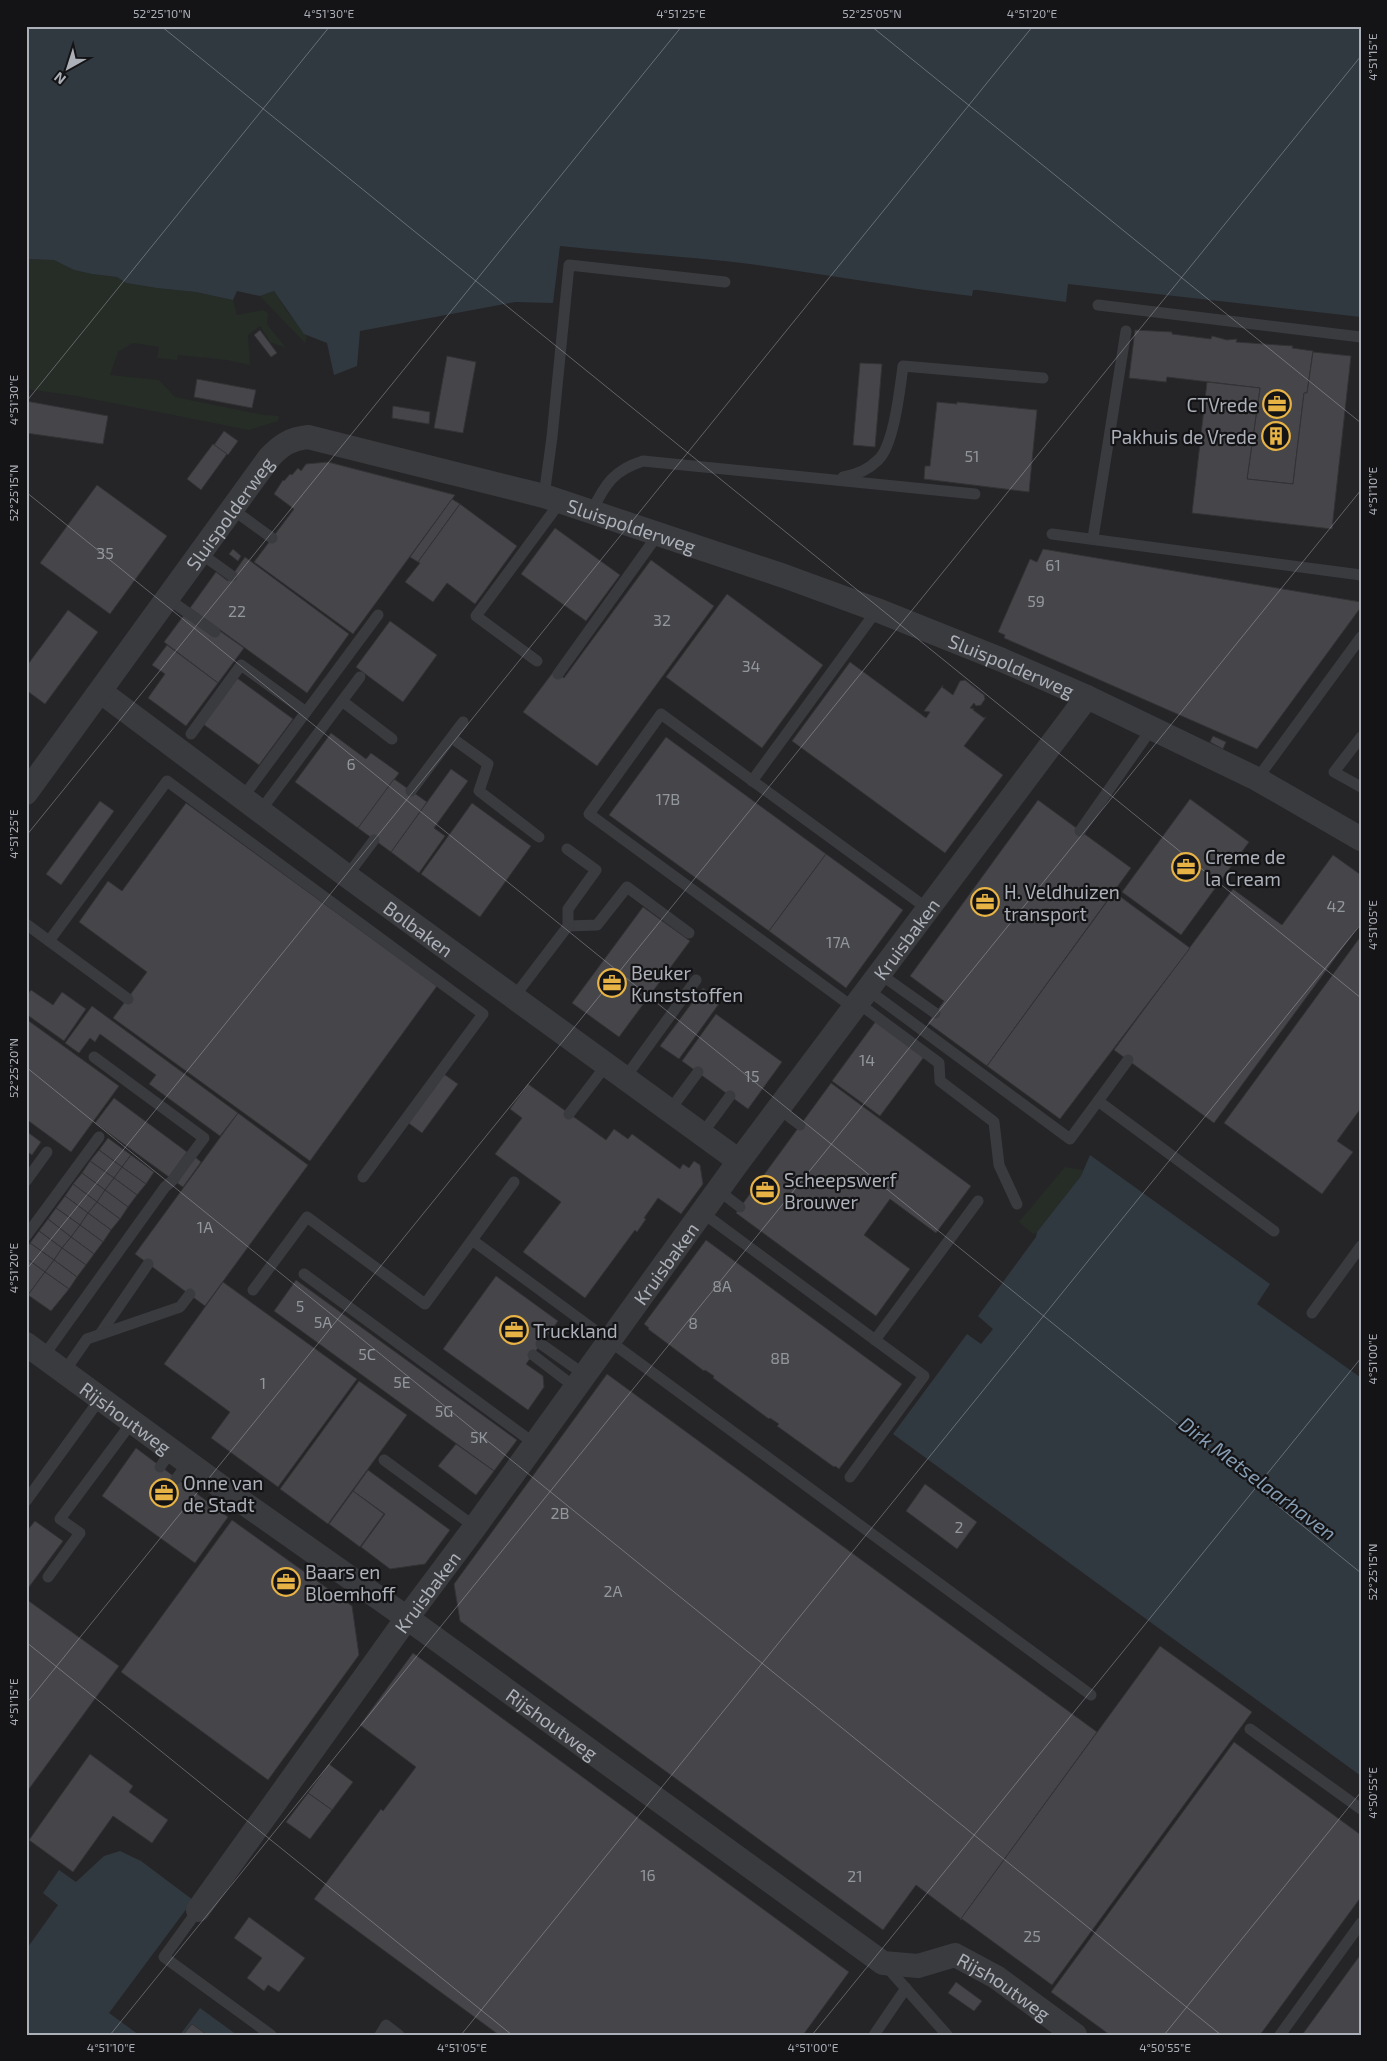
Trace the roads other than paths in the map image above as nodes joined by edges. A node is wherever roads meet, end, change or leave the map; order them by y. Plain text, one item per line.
1 (725, 282) dead end
2 (1098, 306) dead end
3 (1126, 331) dead end
4 (1361, 336) edge
5 (1043, 378) dead end
6 (834, 479) junction
7 (975, 494) dead end
8 (553, 498) junction
9 (232, 509) junction
10 (592, 511) junction
11 (659, 533) junction
12 (1052, 534) dead end
13 (272, 538) dead end
14 (1093, 538) junction
15 (200, 553) junction
16 (1361, 575) edge
17 (232, 576) dead end
18 (167, 598) junction
19 (877, 610) junction
20 (378, 615) dead end
21 (214, 632) dead end
22 (1361, 637) edge
23 (537, 661) dead end
24 (558, 674) dead end
25 (360, 677) dead end
26 (101, 692) junction
27 (1086, 697) junction
28 (342, 701) junction
29 (306, 712) junction
30 (463, 722) dead end
31 (1152, 728) junction
32 (191, 734) dead end
33 (1361, 737) edge
34 (452, 738) junction
35 (392, 739) dead end
36 (1257, 778) junction
37 (752, 781) junction
38 (1361, 787) edge
39 (411, 791) dead end
40 (26, 793) edge
41 (252, 803) junction
42 (1080, 831) dead end
43 (539, 837) dead end
44 (1361, 839) edge
45 (374, 840) dead end
46 (567, 849) dead end
47 (347, 876) junction
48 (928, 909) junction
49 (26, 924) edge
50 (568, 926) junction
51 (690, 933) dead end
52 (49, 941) junction
53 (696, 980) dead end
54 (865, 994) junction
55 (514, 997) junction
56 (128, 999) dead end
57 (935, 1013) dead end
58 (94, 1057) dead end
59 (1128, 1060) dead end
60 (616, 1071) junction
61 (698, 1072) dead end
62 (730, 1096) dead end
63 (1098, 1101) junction
64 (779, 1109) junction
65 (670, 1110) junction
66 (570, 1114) dead end
67 (800, 1125) dead end
68 (702, 1134) junction
69 (99, 1137) dead end
70 (47, 1152) dead end
71 (739, 1161) junction
72 (363, 1177) dead end
73 (26, 1181) edge
74 (514, 1182) dead end
75 (719, 1191) junction
76 (978, 1200) dead end
77 (1017, 1204) dead end
78 (740, 1207) dead end
79 (703, 1213) junction
80 (1274, 1231) dead end
81 (26, 1236) edge
82 (472, 1240) junction
83 (1361, 1246) edge
84 (148, 1264) dead end
85 (304, 1274) dead end
86 (253, 1290) dead end
87 (190, 1294) dead end
88 (1312, 1313) dead end
89 (100, 1334) junction
90 (875, 1340) junction
91 (610, 1341) junction
92 (541, 1344) dead end
93 (35, 1351) edge
94 (533, 1355) dead end
95 (64, 1372) junction
96 (581, 1382) junction
97 (100, 1399) junction
98 (132, 1422) junction
99 (535, 1444) junction
100 (384, 1460) dead end
101 (850, 1477) dead end
102 (26, 1501) edge
103 (475, 1527) junction
104 (48, 1578) dead end
105 (407, 1618) junction
106 (1091, 1695) dead end
107 (1250, 1729) dead end
108 (1361, 1809) edge
109 (198, 1910) joint
110 (1361, 1923) edge
111 (883, 1963) junction
112 (906, 1988) junction
113 (271, 2035) edge
114 (380, 2035) edge
115 (399, 2035) edge
116 (874, 2035) edge
117 (947, 2035) edge
118 (1075, 2035) edge
119 (1280, 2035) edge

1 - 8 lane
2 - 4 lane
3 - 14 lane
5 - 6 lane
6 - 7 lane
6 - 10 lane
8 - 9 street, Sluispolderweg
8 - 10 street, Sluispolderweg
8 - 23 lane
9 - 13 lane
9 - 15 street, Sluispolderweg
10 - 11 street, Sluispolderweg
11 - 19 street, Sluispolderweg
11 - 24 lane
12 - 14 lane
14 - 16 lane
15 - 17 lane
15 - 18 street, Sluispolderweg
18 - 21 lane
18 - 26 street, Sluispolderweg
19 - 27 street, Sluispolderweg
19 - 37 lane
20 - 29 lane
22 - 36 lane
25 - 28 lane
26 - 40 street, Sluispolderweg
26 - 41 street, Bolbaken
27 - 31 street, Sluispolderweg
27 - 48 street, Kruisbaken
28 - 35 lane
28 - 41 lane
29 - 32 lane
29 - 41 lane
30 - 34 lane
31 - 36 street, Sluispolderweg
31 - 42 lane
33 - 38 lane
34 - 39 lane
34 - 43 lane
36 - 44 street, Sluispolderweg
37 - 48 lane
37 - 54 lane
41 - 47 street, Bolbaken
45 - 47 lane
46 - 50 lane
47 - 55 street, Bolbaken
48 - 54 street, Kruisbaken
49 - 52 lane
50 - 51 lane
50 - 55 lane
52 - 56 lane
52 - 72 lane
53 - 60 lane
54 - 57 lane
54 - 63 lane
54 - 64 street, Kruisbaken
54 - 77 lane
55 - 60 street, Bolbaken
58 - 93 lane, Rijshoutweg
59 - 63 lane
60 - 65 street, Bolbaken
60 - 66 lane
61 - 65 lane
62 - 68 lane
63 - 80 lane
64 - 67 lane
64 - 71 street, Kruisbaken
65 - 68 street, Bolbaken
68 - 71 street, Bolbaken
69 - 81 lane
70 - 73 lane
71 - 75 street, Kruisbaken
74 - 82 lane
75 - 78 lane
75 - 79 street, Kruisbaken
76 - 90 lane
79 - 90 lane
79 - 91 street, Kruisbaken
82 - 86 lane
82 - 91 lane
83 - 88 lane
84 - 89 lane
85 - 99 lane
87 - 89 lane
89 - 95 lane
90 - 101 lane
91 - 96 street, Kruisbaken
91 - 106 lane
92 - 96 lane
93 - 95 street, Rijshoutweg
94 - 96 lane
95 - 97 street, Rijshoutweg
96 - 99 street, Kruisbaken
97 - 98 street, Rijshoutweg
97 - 102 lane
98 - 104 lane
98 - 105 street, Rijshoutweg
99 - 103 street, Kruisbaken
100 - 103 lane
103 - 105 street, Kruisbaken
105 - 109 street, Kruisbaken
105 - 111 street, Rijshoutweg
107 - 108 lane
109 - 113 lane
110 - 119 lane
111 - 112 lane
111 - 118 street, Rijshoutweg
112 - 116 lane
112 - 117 lane
114 - 115 lane

